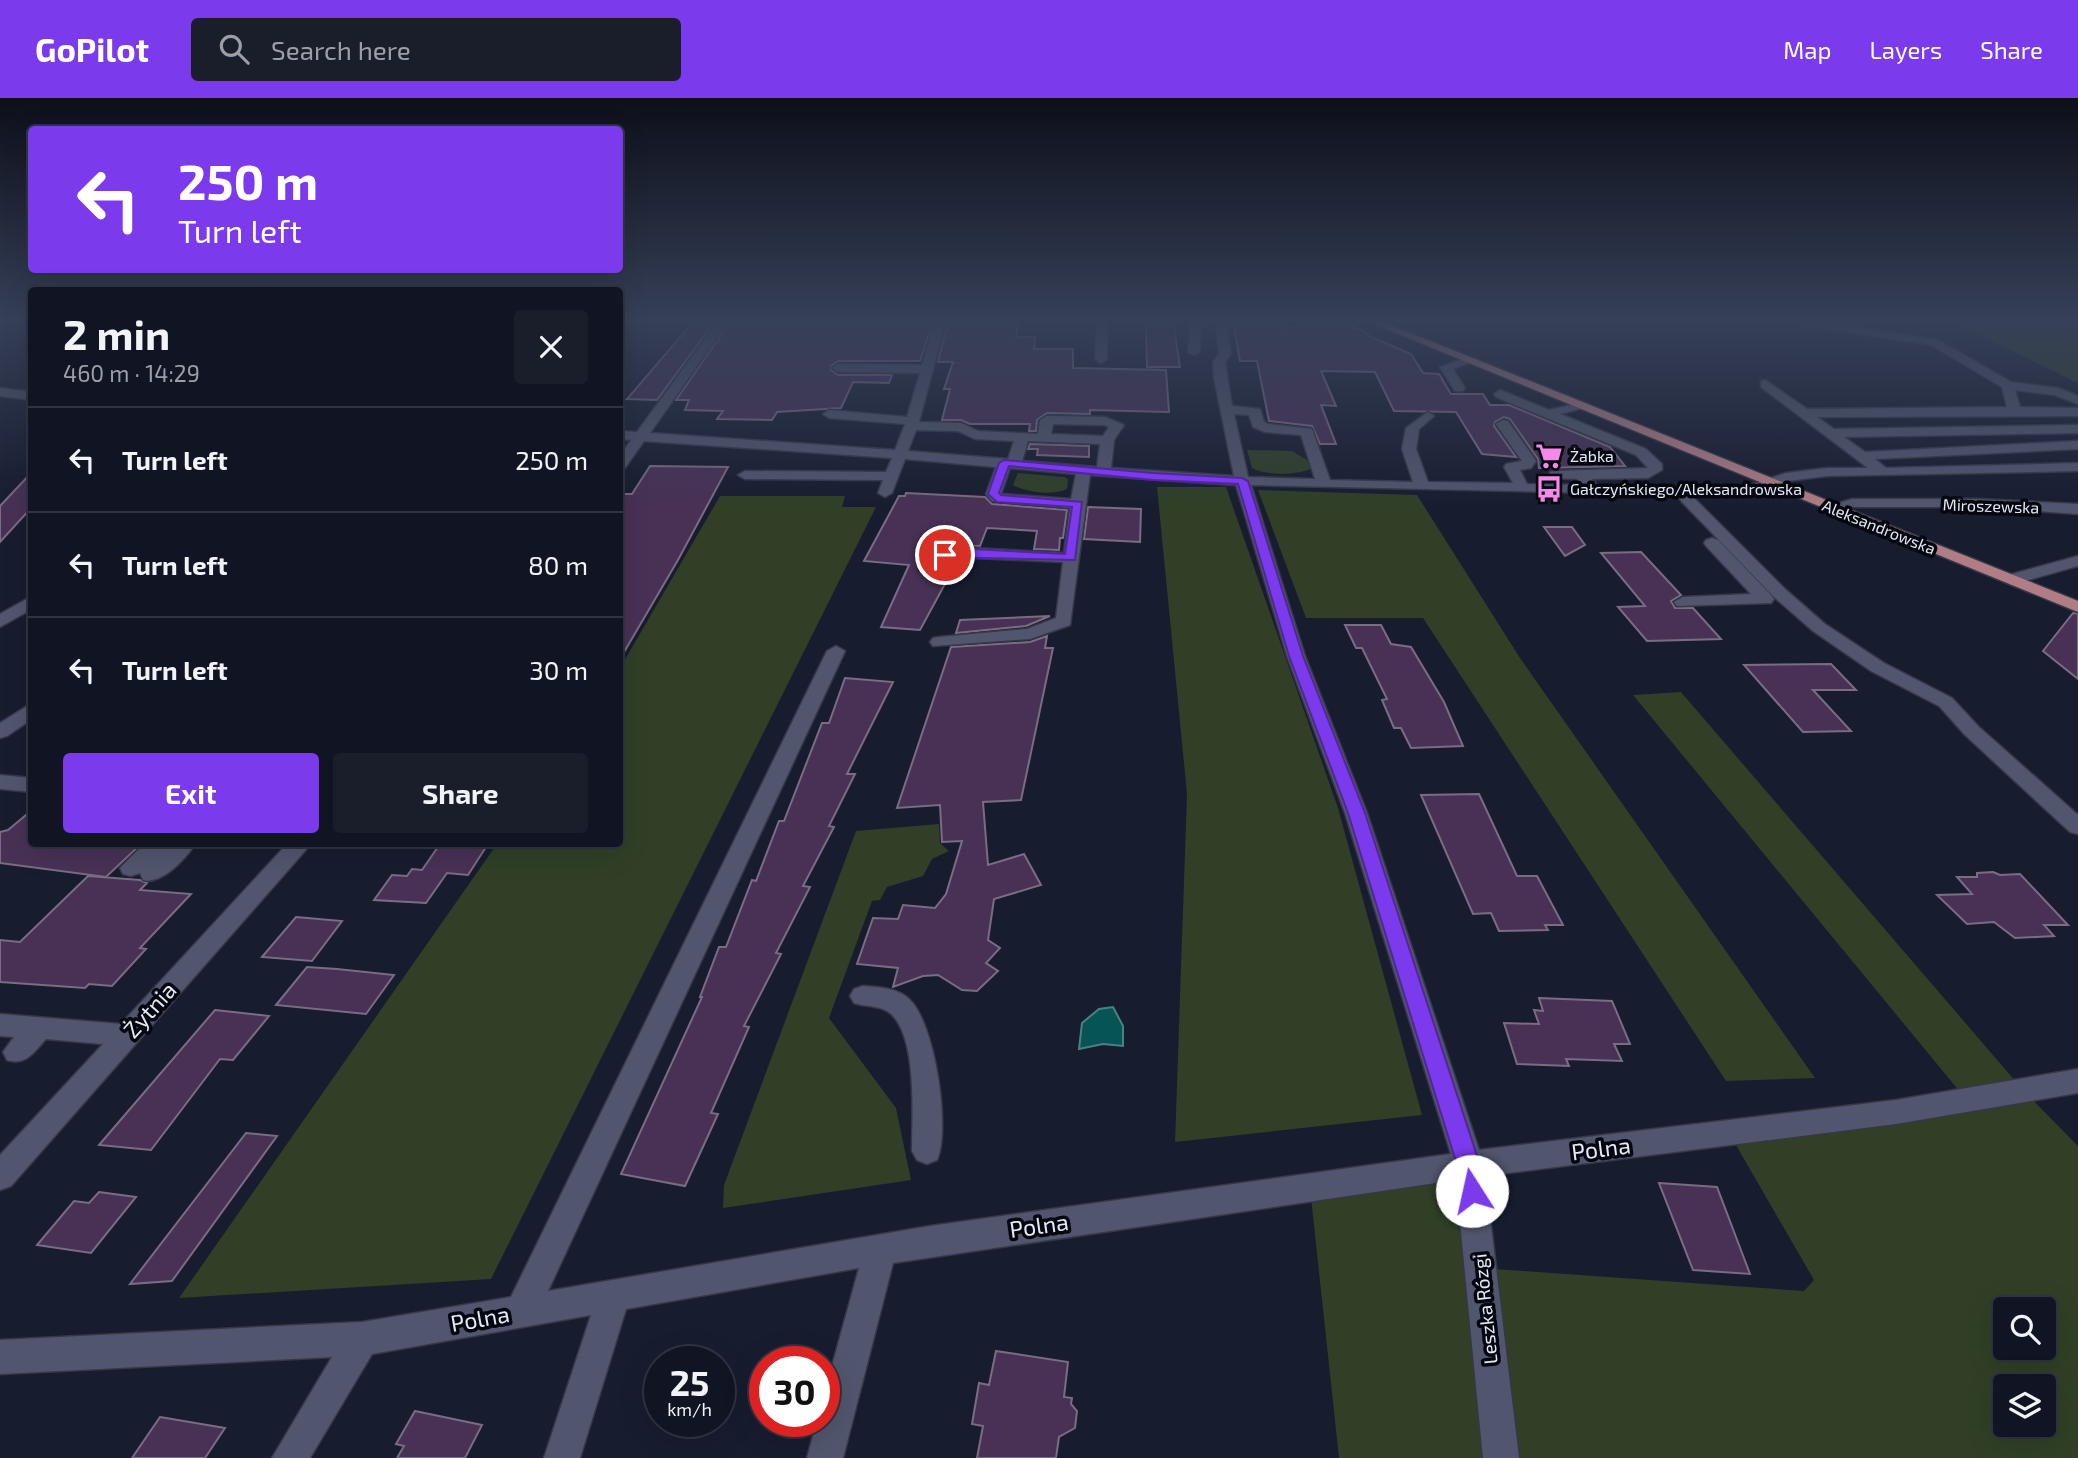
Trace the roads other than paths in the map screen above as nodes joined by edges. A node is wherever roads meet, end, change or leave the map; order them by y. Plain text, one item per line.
1 (679, 383) edge
2 (924, 383) edge
3 (1222, 383) edge
4 (1457, 383) edge
5 (1526, 383) edge
6 (1765, 384) dead end
7 (2008, 385) joint
8 (1460, 388) dead end
9 (0, 392) edge
10 (1500, 394) dead end
11 (28, 396) edge
12 (2078, 400) edge
13 (1578, 405) junction
14 (1226, 409) junction
15 (2015, 411) junction
16 (2078, 412) edge
17 (1804, 413) junction
18 (829, 414) dead end
19 (1548, 414) junction
20 (1427, 416) dead end
21 (912, 423) junction
22 (1503, 424) dead end
23 (2078, 429) edge
24 (1831, 433) junction
25 (623, 435) edge
26 (641, 437) junction
27 (1022, 437) junction
28 (2078, 445) edge
29 (900, 454) junction
30 (1862, 456) junction
31 (623, 460) edge
32 (1009, 463) junction
33 (803, 464) dead end
34 (2078, 467) edge
35 (1084, 471) junction
36 (1883, 472) junction
37 (1102, 473) junction
38 (745, 475) dead end
39 (854, 475) junction
40 (892, 475) junction
41 (1555, 475) dead end
42 (1581, 475) junction
43 (1242, 481) junction
44 (1767, 481) junction
45 (1324, 484) junction
46 (1422, 486) junction
47 (1523, 489) junction
48 (1593, 490) junction
49 (1663, 491) junction
50 (886, 493) dead end
51 (1686, 499) dead end
52 (1078, 504) junction
53 (1834, 509) junction
54 (2078, 509) edge
55 (945, 555) dead end
56 (1070, 558) junction
57 (2078, 561) edge
58 (2011, 580) junction
59 (1683, 602) dead end
60 (28, 604) edge
61 (2078, 607) edge
62 (0, 622) edge
63 (939, 642) dead end
64 (836, 651) dead end
65 (28, 712) edge
66 (0, 732) edge
67 (0, 782) edge
68 (28, 785) edge
69 (2078, 827) edge
70 (156, 847) edge
71 (179, 847) edge
72 (297, 847) edge
73 (863, 996) dead end
74 (0, 1025) edge
75 (40, 1028) junction
76 (128, 1035) junction
77 (17, 1052) dead end
78 (2078, 1080) edge
79 (927, 1151) dead end
80 (6, 1161) edge
81 (1469, 1165) junction
82 (880, 1250) junction
83 (614, 1296) junction
84 (521, 1312) junction
85 (362, 1339) junction
86 (0, 1357) edge
87 (290, 1458) edge
88 (562, 1458) edge
89 (825, 1458) edge
90 (1501, 1458) edge

1 - 26 street
2 - 21 street
3 - 14 street, Leszka Rózgi
4 - 8 street
5 - 13 main road, Aleksandrowska
6 - 17 street
7 - 12 street
7 - 15 street
9 - 11 street
10 - 19 street
13 - 19 street
13 - 44 main road, Aleksandrowska
14 - 43 street, Leszka Rózgi
14 - 45 street
15 - 16 street
15 - 17 street
17 - 24 street
18 - 21 street
19 - 42 street
20 - 46 street
21 - 27 street
21 - 29 street
22 - 47 street
23 - 24 street
24 - 30 street
25 - 26 street
26 - 29 street
26 - 31 street
27 - 32 street
27 - 37 street
28 - 30 street
29 - 32 street
29 - 40 street
30 - 36 street
32 - 35 street
32 - 52 street
33 - 39 street
34 - 36 street
35 - 37 street
35 - 52 street
36 - 44 street
37 - 43 street
38 - 39 street
39 - 40 street
40 - 50 street
41 - 42 street
42 - 48 street
43 - 45 street
43 - 81 street, Leszka Rózgi
44 - 49 street
44 - 53 main road, Aleksandrowska
45 - 46 street
46 - 47 street
47 - 48 street
48 - 49 street
49 - 59 street
51 - 69 street
52 - 56 street
53 - 54 street, Miroszewska
53 - 58 main road, Aleksandrowska
55 - 56 street
56 - 63 street
57 - 58 street
58 - 61 main road, Aleksandrowska
60 - 62 street
64 - 84 street
65 - 66 street
67 - 68 street
70 - 71 street
72 - 76 street, Żytnia
73 - 79 street
74 - 75 street
75 - 76 street
75 - 77 street
76 - 80 street, Żytnia
78 - 81 street, Polna
81 - 82 street, Polna
81 - 90 street, Leszka Rózgi
82 - 83 street, Polna
82 - 89 street
83 - 84 street, Polna
83 - 88 street
84 - 85 street, Polna
85 - 86 street, Polna
85 - 87 street

